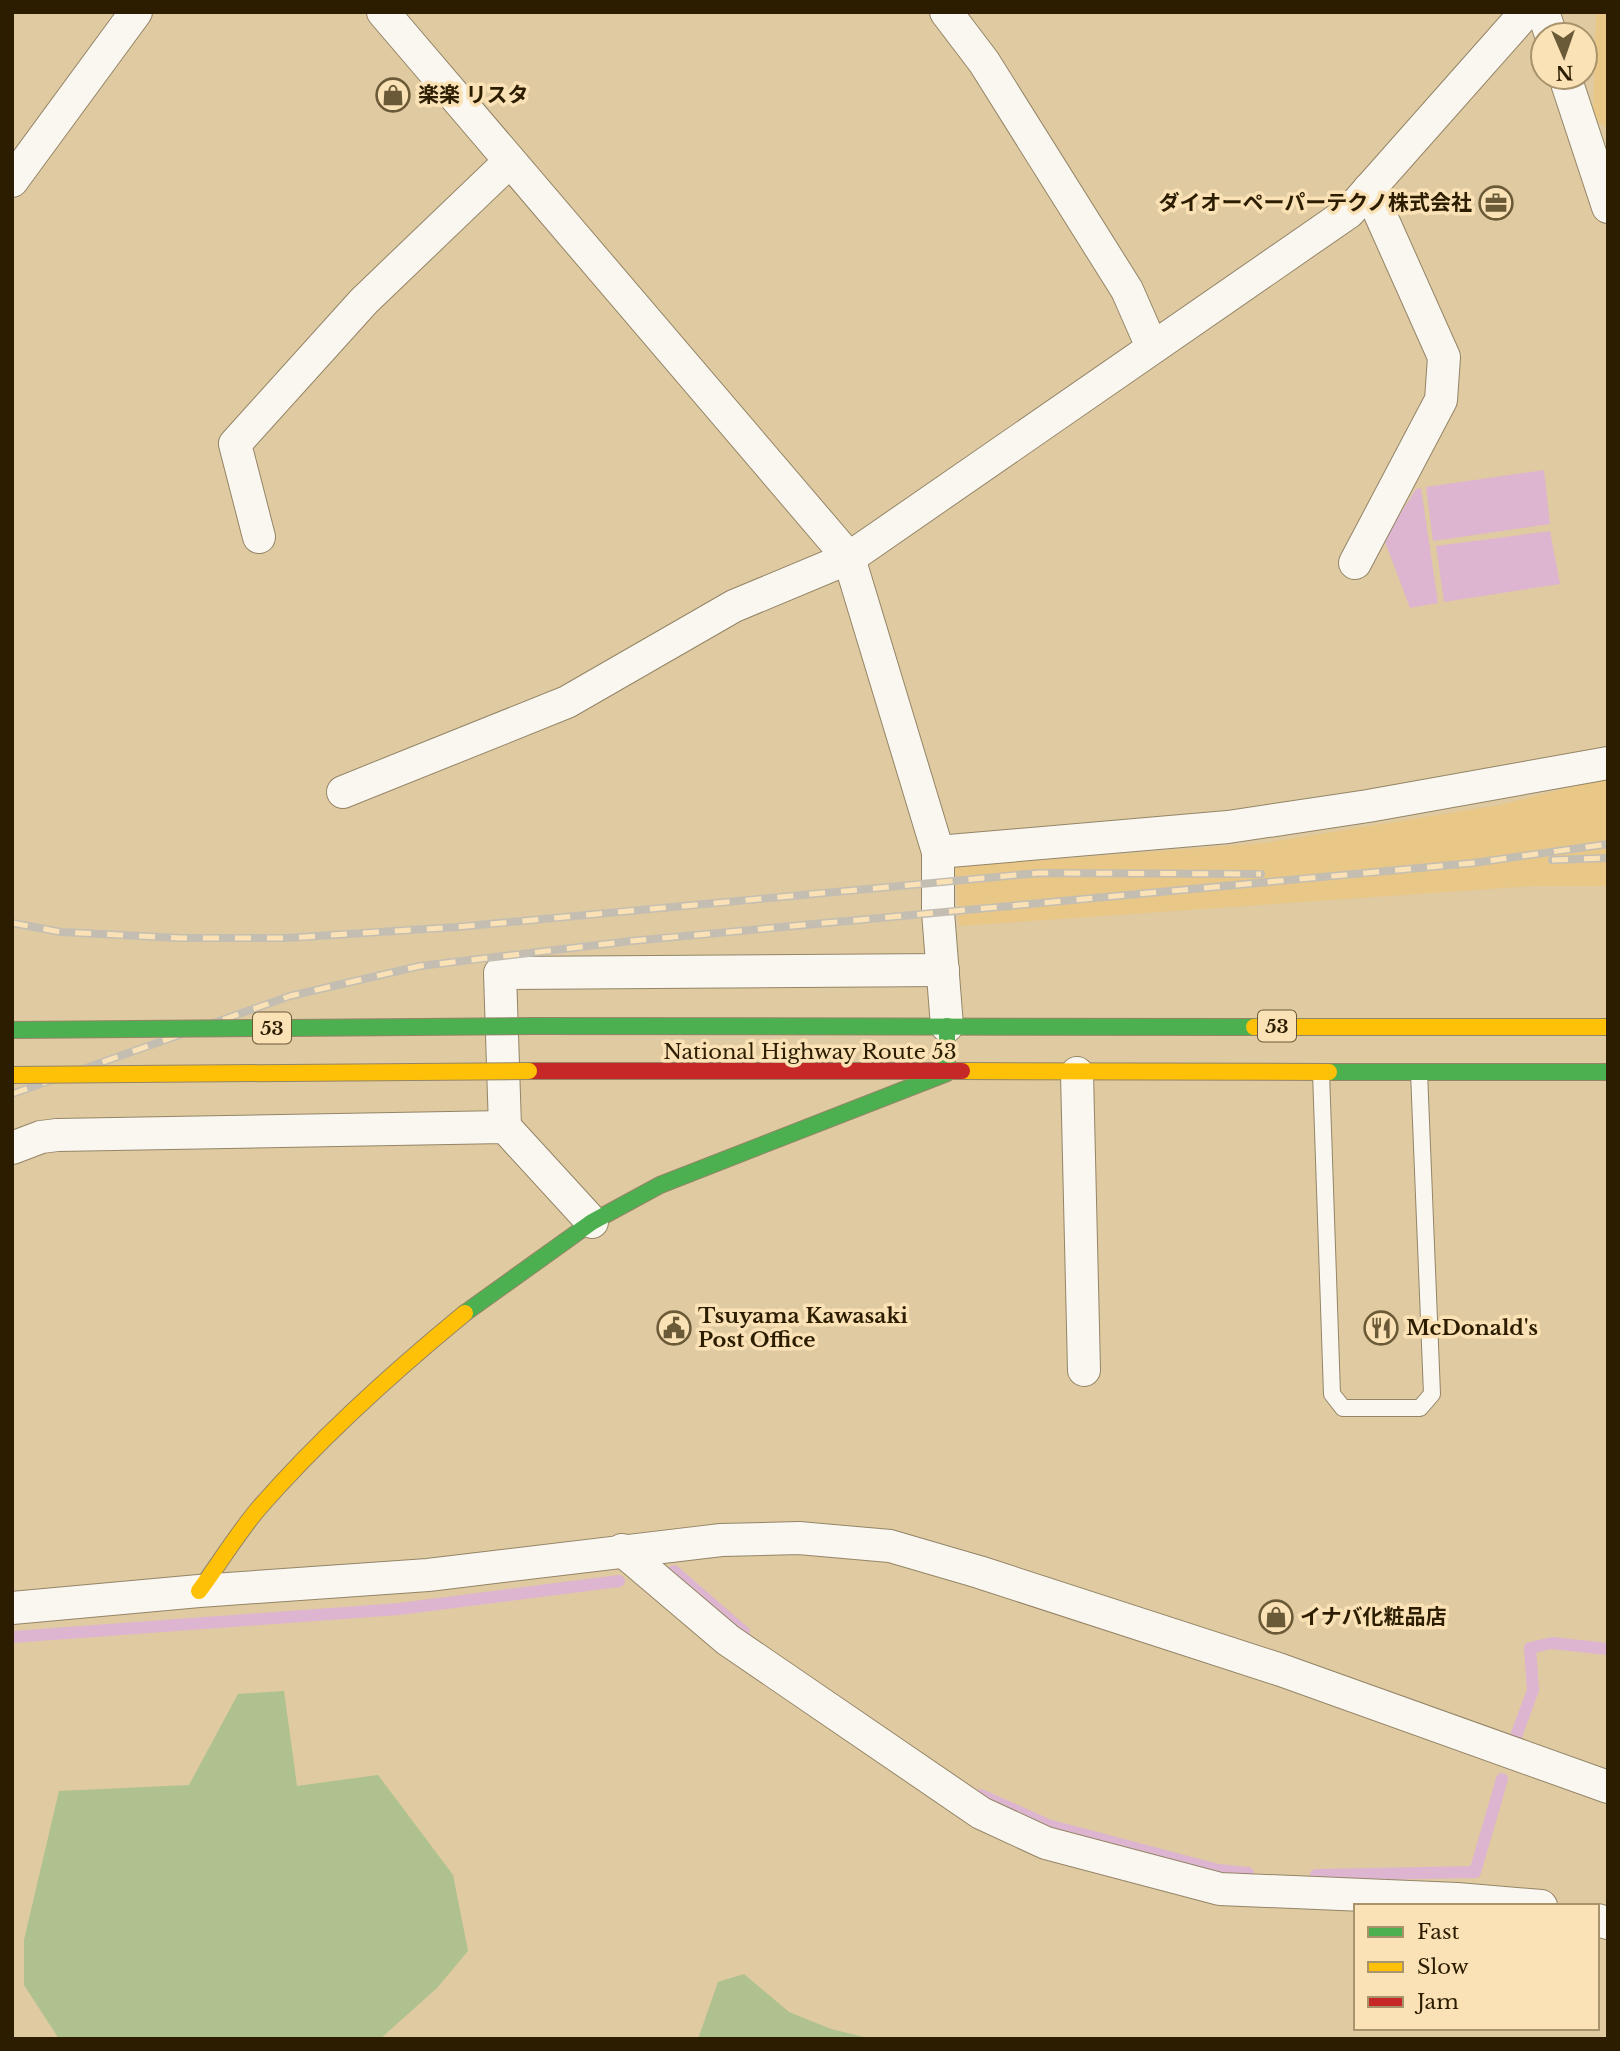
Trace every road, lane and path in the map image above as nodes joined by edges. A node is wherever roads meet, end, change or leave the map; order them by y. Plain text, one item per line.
1 (136, 12) edge
2 (383, 12) edge
3 (946, 12) edge
4 (1526, 12) edge
5 (1570, 91) edge
6 (510, 161) junction
7 (12, 181) edge
8 (1369, 189) junction
9 (1608, 207) edge
10 (1152, 347) junction
11 (259, 537) dead end
12 (849, 558) junction
13 (1355, 563) dead end
14 (1608, 762) edge
15 (343, 792) dead end
16 (938, 852) junction
17 (943, 970) junction
18 (947, 1026) junction
19 (1608, 1027) edge
20 (12, 1030) edge
21 (1419, 1072) junction
22 (1608, 1072) edge
23 (947, 1073) junction
24 (1077, 1073) junction
25 (1321, 1073) junction
26 (12, 1075) edge
27 (505, 1127) junction
28 (12, 1148) edge
29 (592, 1222) junction
30 (1084, 1370) dead end
31 (622, 1550) junction
32 (199, 1591) junction
33 (13, 1605) edge
34 (1608, 1787) edge
35 (1517, 1904) edge

1 - 7 street
2 - 6 street
3 - 10 street
4 - 8 street
5 - 9 street
6 - 11 street
6 - 12 street
8 - 10 street
8 - 13 street
10 - 12 street
12 - 15 street
12 - 16 street
14 - 16 street
16 - 17 street
17 - 18 street
17 - 27 street
18 - 19 main road, National Highway Route 53 / 53
18 - 20 main road, National Highway Route 53 / 53, bridge
18 - 23 main road
21 - 22 main road, National Highway Route 53 / 53
21 - 25 main road, National Highway Route 53 / 53
21 - 25 lane
23 - 24 main road, National Highway Route 53 / 53
23 - 26 main road, National Highway Route 53 / 53, bridge
23 - 29 main road
24 - 25 main road, National Highway Route 53 / 53
24 - 30 street
27 - 28 street
27 - 29 street
29 - 32 main road
31 - 32 street
31 - 34 street
31 - 35 street
32 - 33 street

